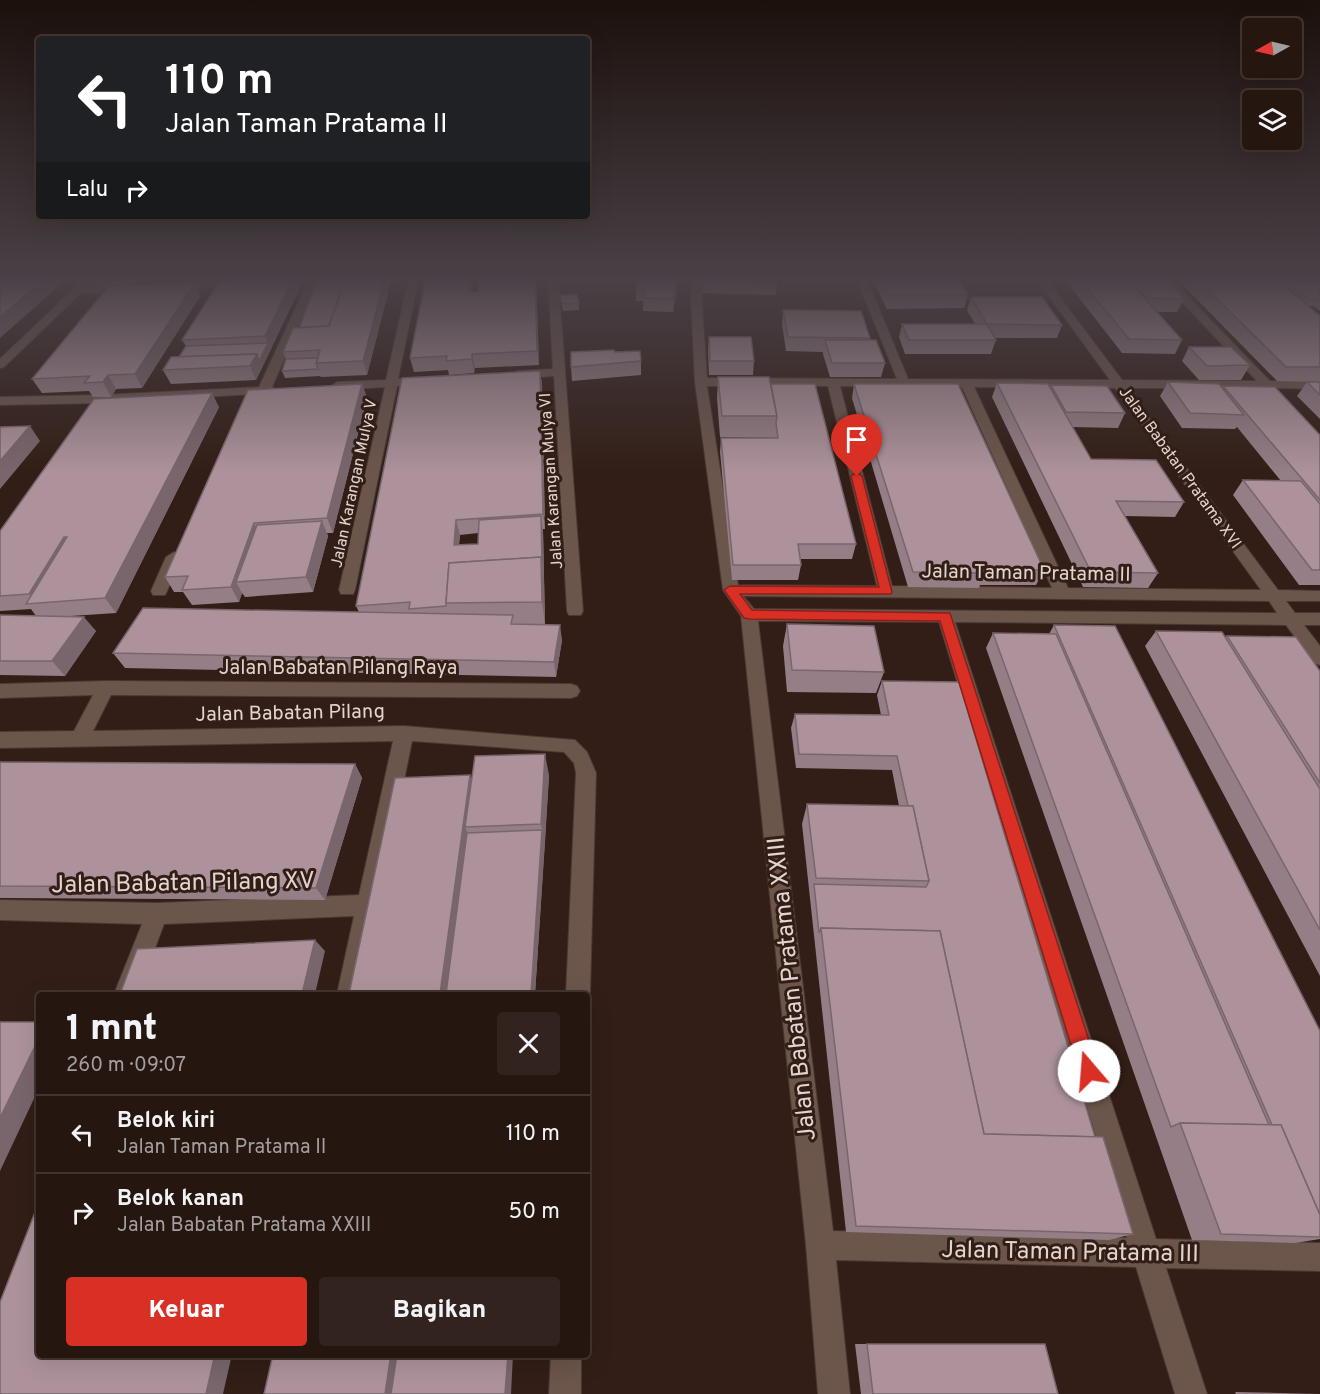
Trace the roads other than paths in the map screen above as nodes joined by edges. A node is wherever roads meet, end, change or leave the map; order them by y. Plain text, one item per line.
1 (24, 342) edge
2 (286, 342) edge
3 (400, 342) edge
4 (557, 342) edge
5 (699, 342) edge
6 (887, 342) edge
7 (1089, 342) edge
8 (1226, 342) edge
9 (0, 365) edge
10 (559, 372) junction
11 (503, 376) edge
12 (436, 380) edge
13 (701, 382) junction
14 (391, 383) junction
15 (833, 383) junction
16 (904, 383) junction
17 (42, 384) edge
18 (967, 384) junction
19 (1120, 384) junction
20 (1268, 385) junction
21 (1320, 386) edge
22 (322, 387) edge
23 (287, 389) edge
24 (264, 390) junction
25 (101, 399) junction
26 (0, 401) edge
27 (28, 401) junction
28 (1283, 401) edge
29 (87, 417) edge
30 (178, 549) edge
31 (346, 590) dead end
32 (730, 590) junction
33 (159, 591) dead end
34 (886, 592) junction
35 (1063, 594) junction
36 (1274, 596) junction
37 (1320, 596) edge
38 (575, 611) dead end
39 (749, 615) junction
40 (945, 616) junction
41 (1110, 618) junction
42 (1291, 619) junction
43 (1320, 619) edge
44 (1120, 639) edge
45 (1320, 659) edge
46 (0, 691) edge
47 (571, 691) dead end
48 (103, 693) junction
49 (85, 729) junction
50 (404, 733) junction
51 (0, 740) edge
52 (368, 905) junction
53 (0, 910) edge
54 (158, 914) junction
55 (127, 992) edge
56 (349, 992) edge
57 (578, 992) edge
58 (820, 1245) junction
59 (1147, 1253) junction
60 (1320, 1257) edge
61 (566, 1358) edge
62 (565, 1394) edge
63 (834, 1394) edge
64 (1191, 1394) edge

1 - 9 street
2 - 24 street
3 - 14 street, Jalan Karangan Mulya V
4 - 10 street, Jalan Karangan Mulya VI
5 - 13 street
6 - 16 street
7 - 19 street, Jalan Babatan Pratama XVI
8 - 20 street
10 - 11 street
10 - 38 street, Jalan Karangan Mulya VI
12 - 14 street
13 - 15 street
13 - 32 street
14 - 22 street
14 - 31 street, Jalan Karangan Mulya V
15 - 16 street
15 - 34 street
16 - 18 street
17 - 27 street
18 - 19 street
18 - 35 street
19 - 20 street
19 - 36 street, Jalan Babatan Pratama XVI
20 - 21 street
20 - 28 street
23 - 24 street
24 - 25 street
25 - 27 street
25 - 29 street
26 - 27 street
30 - 33 street
32 - 34 street, Jalan Taman Pratama II
32 - 39 street
34 - 35 street, Jalan Taman Pratama II
35 - 36 street, Jalan Taman Pratama II
36 - 37 street, Jalan Taman Pratama II
36 - 42 street, Jalan Babatan Pratama XVI
39 - 40 street
39 - 58 street, Jalan Babatan Pratama XXIII
40 - 41 street
40 - 59 street
41 - 42 street
41 - 44 street
42 - 43 street
42 - 45 street, Jalan Babatan Pratama XVI
46 - 48 street, Jalan Babatan Pilang Raya
47 - 48 street, Jalan Babatan Pilang Raya
48 - 49 street
49 - 50 street, Jalan Babatan Pilang
49 - 51 street, Jalan Babatan Pilang
50 - 52 street
50 - 57 street, Jalan Babatan Pilang
52 - 54 street, Jalan Babatan Pilang XV
52 - 56 street
53 - 54 street, Jalan Babatan Pilang XV
54 - 55 street
58 - 59 street, Jalan Taman Pratama III
58 - 63 street, Jalan Babatan Pratama XXIII
59 - 60 street, Jalan Taman Pratama III
59 - 64 street
61 - 62 street

